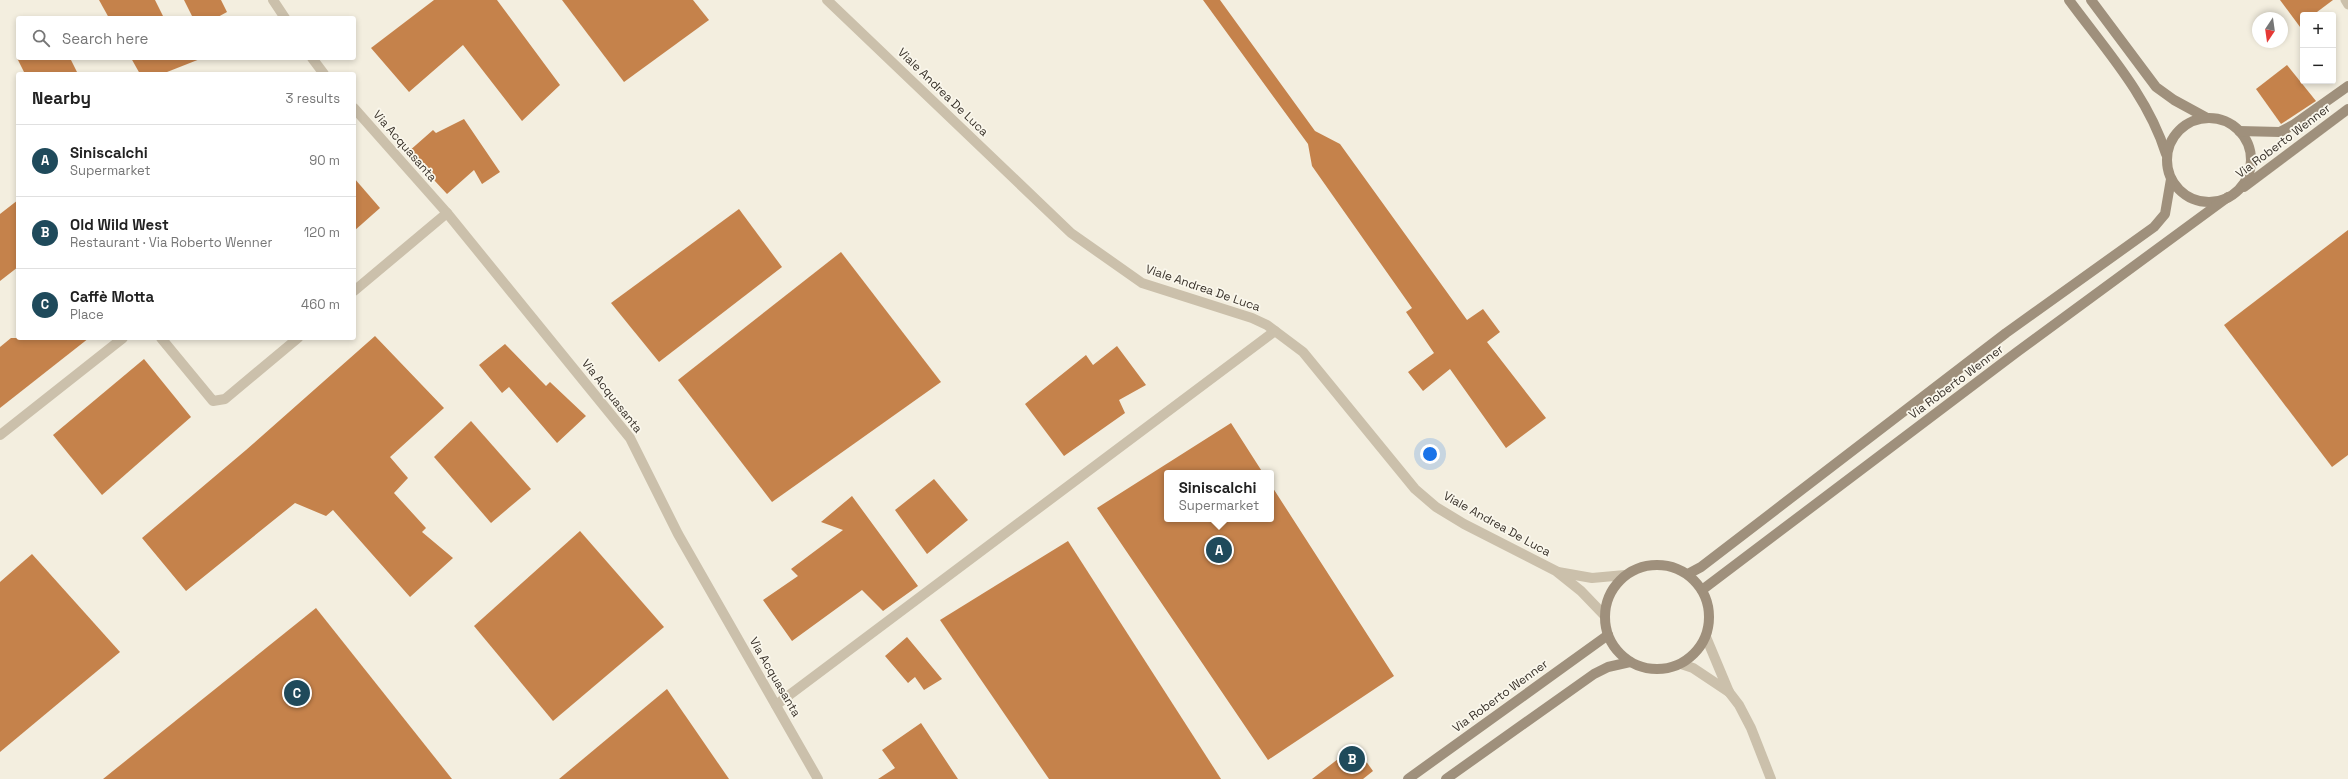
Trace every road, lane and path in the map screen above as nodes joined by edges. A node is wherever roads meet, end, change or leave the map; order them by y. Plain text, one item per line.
1 (273, 0) edge
2 (827, 0) edge
3 (2069, 0) edge
4 (2091, 0) edge
5 (2345, 0) edge
6 (2348, 5) edge
7 (284, 16) edge
8 (314, 60) edge
9 (322, 72) edge
10 (2348, 86) edge
11 (2348, 109) edge
12 (356, 110) edge
13 (2207, 118) junction
14 (2239, 131) junction
15 (2167, 156) junction
16 (2170, 179) junction
17 (2231, 196) junction
18 (446, 213) junction
19 (356, 289) edge
20 (1275, 331) junction
21 (120, 340) edge
22 (163, 340) edge
23 (296, 340) edge
24 (0, 434) edge
25 (1556, 572) junction
26 (1688, 574) junction
27 (1625, 575) junction
28 (1702, 590) junction
29 (1605, 616) junction
30 (1608, 635) junction
31 (1706, 637) junction
32 (1630, 662) junction
33 (1681, 664) junction
34 (1729, 692) junction
35 (776, 705) junction
36 (818, 779) edge
37 (1408, 779) edge
38 (1446, 779) edge
39 (1771, 779) edge

1 - 7 street
2 - 20 street, Viale Andrea De Luca
3 - 15 main road
4 - 13 main road
5 - 6 lane
8 - 9 street
10 - 14 main road, Via Roberto Wenner
11 - 17 main road, Via Roberto Wenner
12 - 18 street, Via Acquasanta
13 - 14 main road
13 - 15 main road
14 - 17 main road
15 - 16 main road
16 - 17 main road
16 - 26 main road, Via Roberto Wenner
17 - 28 main road, Via Roberto Wenner
18 - 19 street
18 - 35 street, Via Acquasanta
20 - 25 street, Viale Andrea De Luca
20 - 35 street
21 - 24 street
22 - 23 street
25 - 27 street
25 - 29 street
26 - 27 main road
26 - 28 main road
27 - 29 main road
28 - 31 main road
29 - 30 main road
30 - 32 main road
30 - 37 main road, Via Roberto Wenner
31 - 33 main road
31 - 34 street
32 - 33 main road
32 - 38 main road
33 - 34 street
34 - 39 street
35 - 36 street, Via Acquasanta

